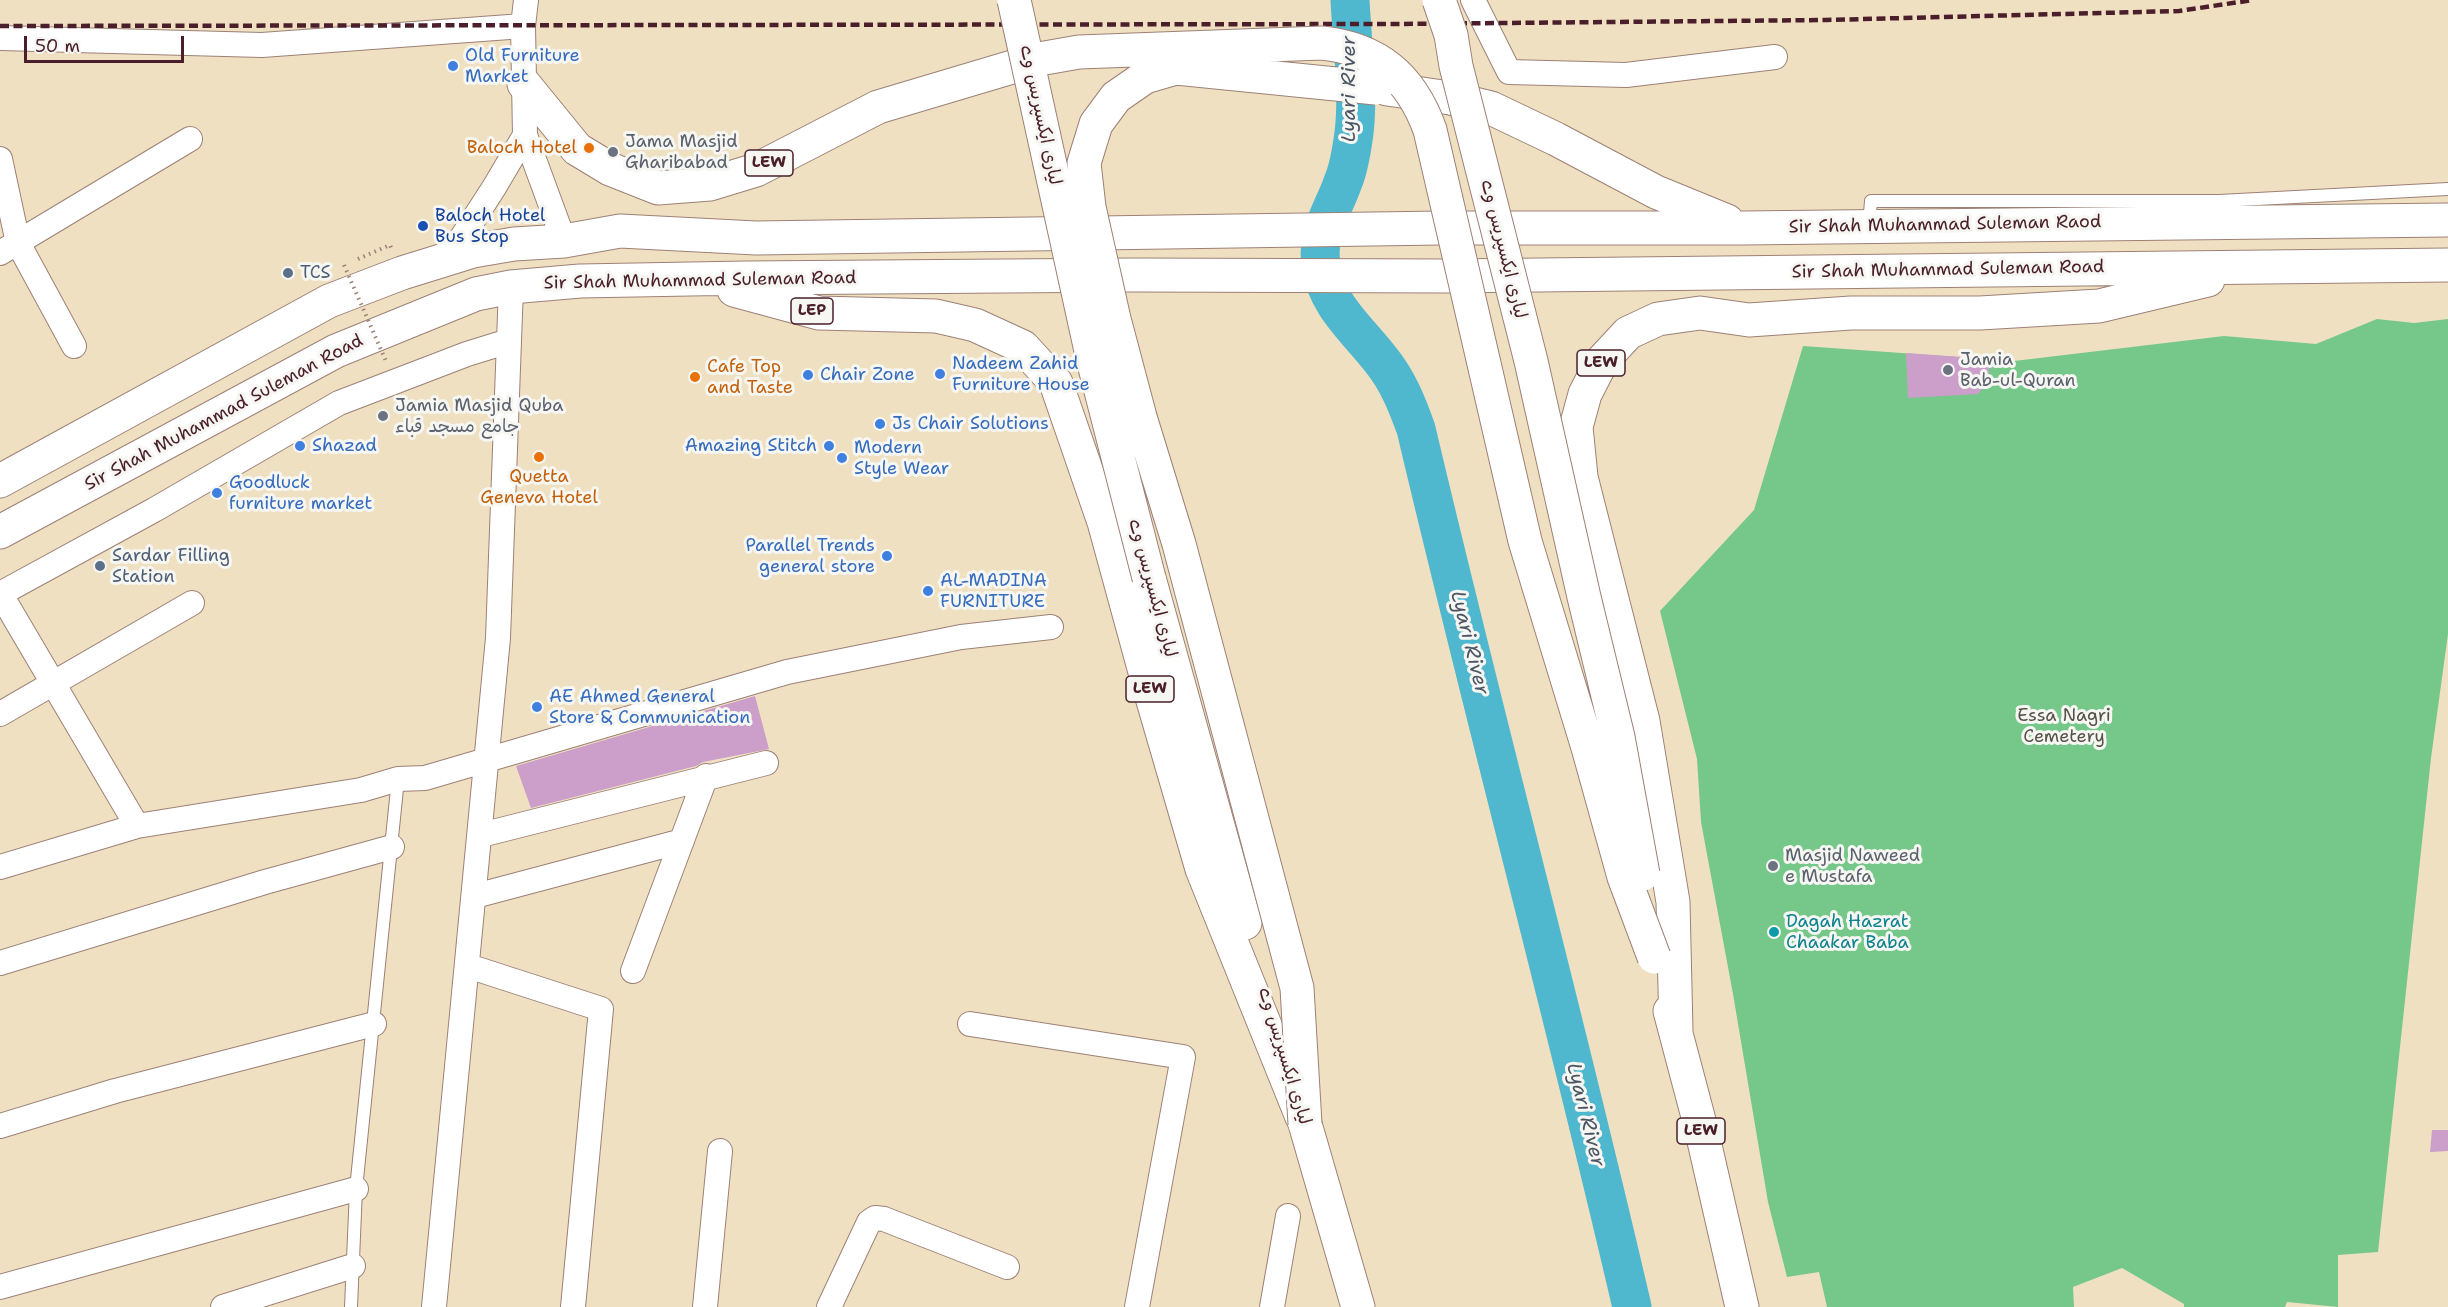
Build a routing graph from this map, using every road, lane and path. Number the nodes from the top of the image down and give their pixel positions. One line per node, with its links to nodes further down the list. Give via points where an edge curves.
1 (526, 0): 5 (street)
2 (1014, 0): 55 (highway, لیاری ایکسپریس وے / LEW, bridge, via 1094,360 1146,566 1223,850)
3 (1439, 0): 48 (highway, لیاری ایکسپریس وے / LEW, bridge, via 1531,361 1618,736)
4 (1473, 0): 7 (street, via 1509,72 1626,75)
5 (523, 26): 6 (street, via 262,45); 8 (street)
6 (0, 38)
7 (1775, 57)
8 (524, 84): 9 (street); 12 (highway, LEW, via 577,150 610,169 658,188)
9 (525, 135): 18 (street); 22 (street)
10 (190, 140): 21 (street)
11 (0, 159): 21 (street)
12 (710, 184): 17 (highway); 48 (highway, LEW, bridge, via 756,170 878,107 1039,59 1079,52 1322,43 1364,52 1401,76 1421,105 1430,130 1525,541 1624,877)
13 (2448, 189): 15 (lane, via 2219,201 1871,201)
14 (2448, 219): 15 (highway, Sir Shah Muhammad Suleman Raod)
15 (1869, 226): 16 (highway, Sir Shah Muhammad Suleman Raod)
16 (1743, 228): 17 (highway, Sir Shah Muhammad Suleman Raod, via 1441,228 756,238); 55 (highway, LEW, bridge, via 1656,192 1491,108 1450,98 1176,68 1145,77 1116,97 1096,124 1084,163 1089,207 1114,319 1192,590 1296,988)
17 (620, 231): 18 (highway)
18 (564, 241): 19 (highway)
19 (514, 244): 22 (highway); 26 (highway)
20 (390, 245): 30 (path, bridge, via 344,265)
21 (9, 248): 29 (street)
22 (448, 259): 31 (highway, via 329,301)
23 (2448, 265): 24 (highway, Sir Shah Muhammad Suleman Road)
24 (2262, 266): 25 (highway, Sir Shah Muhammad Suleman Road, via 1448,276); 54 (highway, LEW, via 2099,306 1980,313 1851,312 1749,320 1700,313 1658,319 1628,333 1602,361 1585,394 1576,427 1581,477 1643,720 1673,902)
25 (693, 279): 26 (highway, Sir Shah Muhammad Suleman Road); 27 (highway, LEP, via 819,313)
26 (511, 287): 28 (street); 32 (highway, Sir Shah Muhammad Suleman Road, via 476,294 336,351)
27 (936, 316): 55 (highway, LEW, via 975,325 1023,347 1056,383 1104,522 1202,869)
28 (509, 341): 33 (street, via 339,403); 38 (street, via 498,638)
29 (74, 346)
30 (386, 361)
31 (0, 481)
32 (0, 532)
33 (0, 593): 36 (street)
34 (192, 603): 36 (street)
35 (1051, 627): 38 (street, via 961,637 787,672)
36 (54, 683): 37 (street); 42 (street)
37 (0, 714)
38 (488, 759): 41 (street, via 425,777); 43 (street)
39 (766, 763): 40 (street)
40 (706, 776): 43 (street); 44 (street)
41 (398, 779): 42 (street, via 361,790); 45 (lane)
42 (137, 826): 46 (street)
43 (481, 835): 47 (street)
44 (682, 841): 47 (street); 51 (street)
45 (392, 847): 49 (street); 52 (lane)
46 (0, 867)
47 (475, 896): 50 (street)
48 (1654, 957): 54 (highway, لیاری ایکسپریس وے / LEW)
49 (0, 963)
50 (468, 966): 65 (street); 66 (street, via 601,1009)
51 (633, 971)
52 (374, 1024): 56 (street); 58 (lane)
53 (970, 1024): 69 (street, via 1183,1057)
54 (1677, 1031): 72 (highway, لیاری ایکسپریس وے / LEW)
55 (1305, 1124): 71 (highway, لیاری ایکسپریس وے / LEW)
56 (0, 1126)
57 (720, 1151): 67 (street)
58 (356, 1189): 60 (lane); 62 (street)
59 (1288, 1216): 70 (street)
60 (354, 1266): 63 (street); 64 (lane)
61 (1007, 1267): 68 (street, via 875,1218 869,1222)
62 (0, 1287)
63 (223, 1307)
64 (351, 1307)
65 (434, 1307)
66 (573, 1307)
67 (705, 1307)
68 (829, 1307)
69 (1137, 1307)
70 (1272, 1307)
71 (1358, 1307)
72 (1742, 1307)

